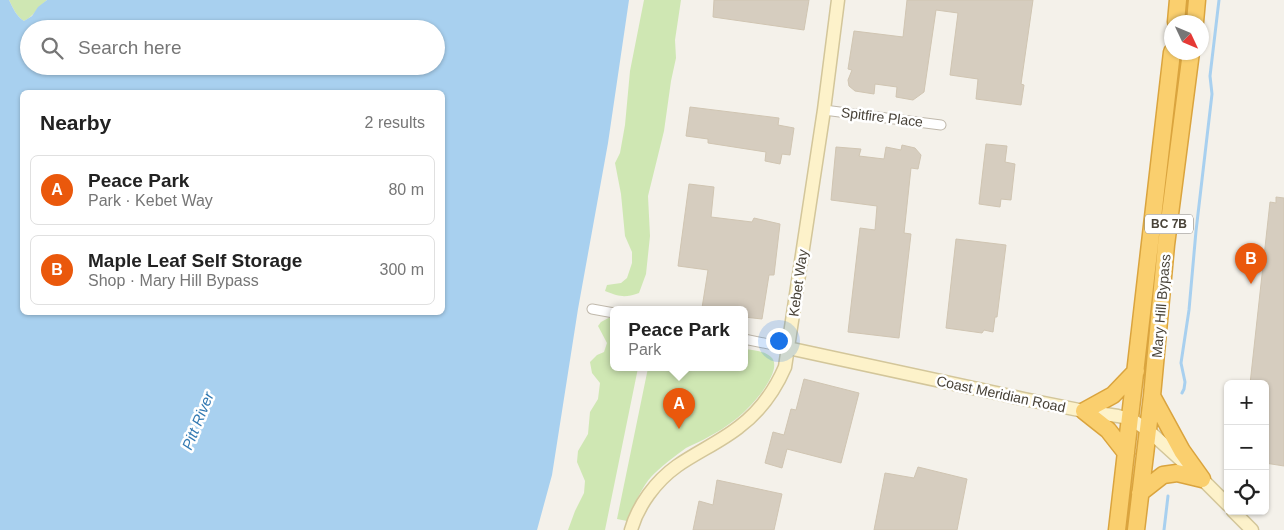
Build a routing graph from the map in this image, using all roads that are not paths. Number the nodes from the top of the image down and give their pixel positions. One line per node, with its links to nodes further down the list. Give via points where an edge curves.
1 (838, 0): 8 (street, Kebet Way)
2 (1178, 0): 4 (highway)
3 (1197, 0): 5 (highway)
4 (1177, 15)
5 (1196, 15)
6 (1171, 60): 14 (highway, Mary Hill Bypass / BC 7B)
7 (1190, 60): 15 (highway, Mary Hill Bypass / BC 7B, via 1166,245)
8 (824, 110): 9 (street, Spitfire Place); 13 (street, Kebet Way)
9 (941, 124)
10 (592, 308): 11 (street)
11 (610, 312)
12 (748, 340): 13 (street, Coast Meridian Road)
13 (788, 348): 16 (street, Coast Meridian Road); 24 (street, Kebet Way, via 785,367 766,400 739,427 663,478 643,503)
14 (1136, 371): 16 (highway, via 1113,395); 17 (highway, Mary Hill Bypass / BC 7B)
15 (1152, 396): 18 (highway, Mary Hill Bypass / BC 7B); 20 (highway, via 1182,451)
16 (1084, 411): 17 (street, Coast Meridian Road); 19 (highway, via 1108,430)
17 (1131, 418): 18 (street, Coast Meridian Road); 19 (highway, Mary Hill Bypass / BC 7B)
18 (1149, 431): 20 (street, Coast Meridian Road); 21 (highway, Mary Hill Bypass / BC 7B)
19 (1126, 453): 25 (highway, Mary Hill Bypass / BC 7B)
20 (1202, 478): 21 (highway, via 1177,473 1163,475); 22 (street, Coast Meridian Road)
21 (1140, 494): 26 (highway, Mary Hill Bypass / BC 7B)
22 (1224, 502)
23 (1237, 515): 27 (street)
24 (631, 530)
25 (1117, 530)
26 (1136, 530)
27 (1252, 530)

